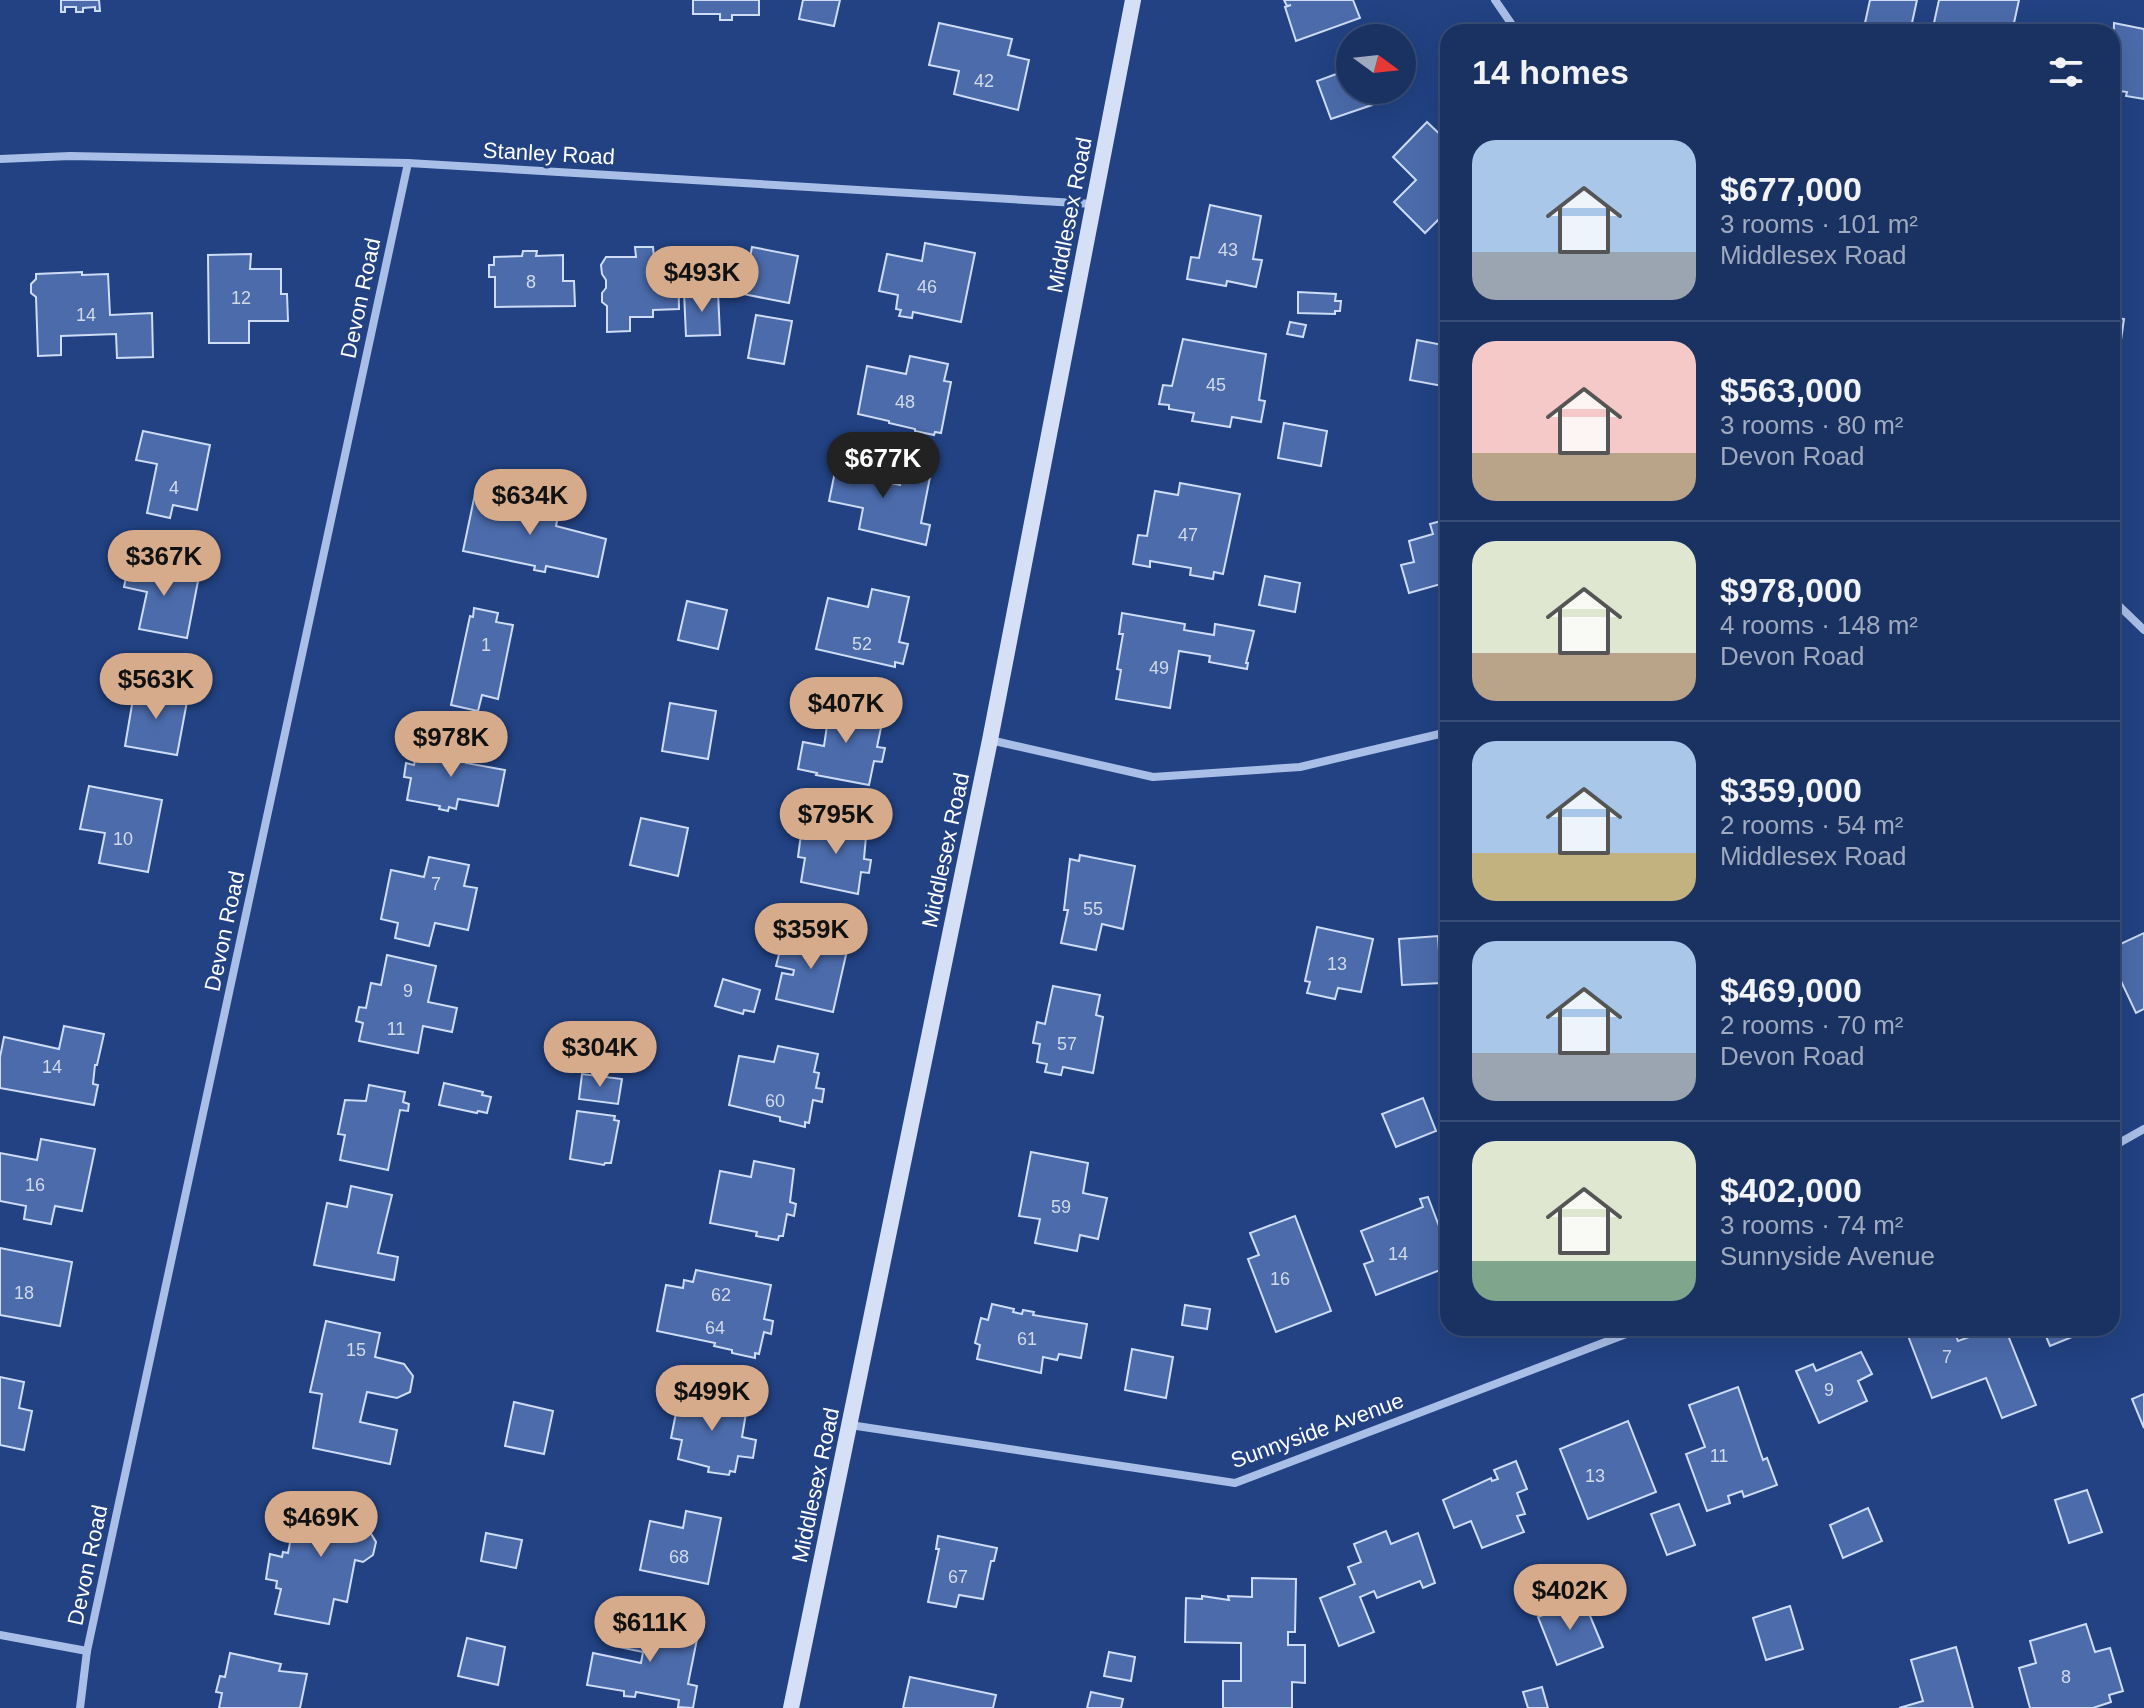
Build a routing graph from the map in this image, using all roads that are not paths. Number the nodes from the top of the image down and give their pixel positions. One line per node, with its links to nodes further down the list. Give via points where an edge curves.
1 (1133, 0): 6 (street, Middlesex Road)
2 (1495, 0): 3 (street)
3 (1512, 24)
4 (0, 159): 5 (street, Stanley Road)
5 (408, 163): 6 (street, Stanley Road); 16 (street, Devon Road)
6 (1094, 204): 10 (street, Middlesex Road)
7 (2120, 604): 8 (street)
8 (2144, 630)
9 (1440, 734): 10 (street, via 1300,767 1153,777)
10 (990, 740): 14 (street, Middlesex Road)
11 (2144, 1129): 12 (street)
12 (2120, 1142)
13 (1621, 1336): 14 (street, Sunnyside Avenue, via 1235,1483)
14 (850, 1425): 18 (street, Middlesex Road)
15 (0, 1635): 16 (street)
16 (87, 1651): 17 (street, Devon Road)
17 (80, 1708)
18 (791, 1708)

